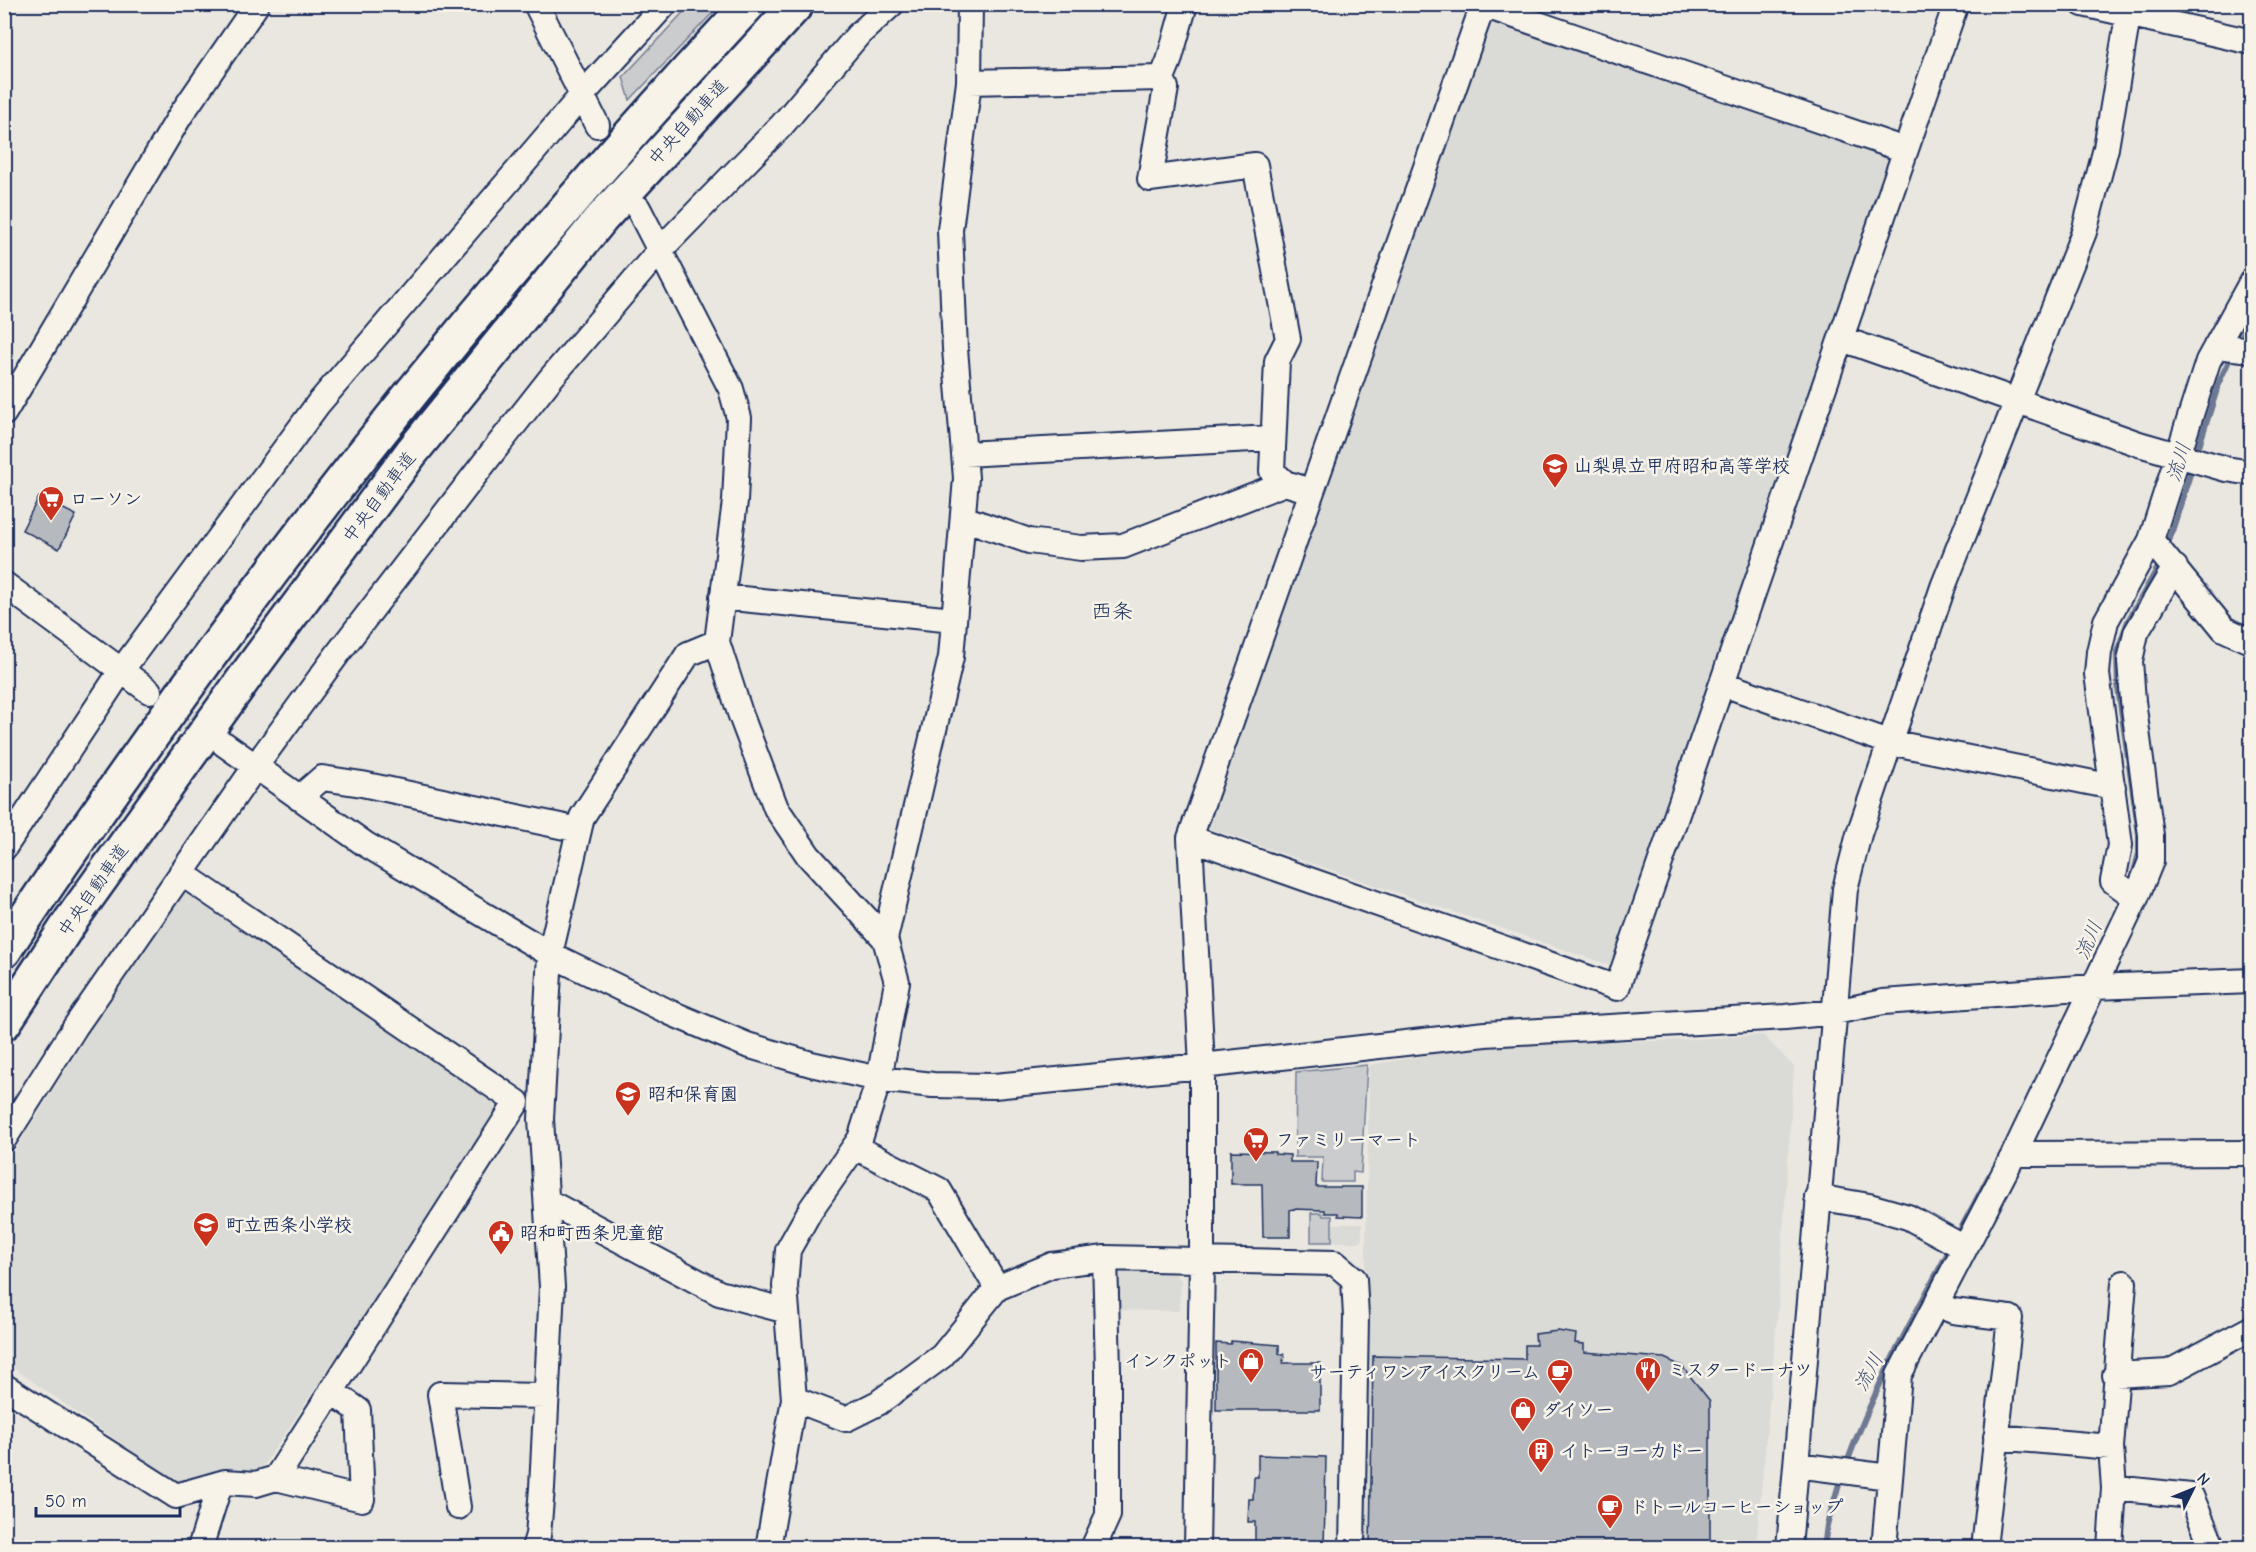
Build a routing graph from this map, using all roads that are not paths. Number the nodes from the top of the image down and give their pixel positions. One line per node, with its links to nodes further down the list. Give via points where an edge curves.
1 (257, 4): 28 (street, via 180,116)
2 (536, 4): 17 (street)
3 (665, 4): 17 (street)
4 (749, 4): 57 (highway, 中央自動車道, via 578,194 381,429 213,649)
5 (797, 4): 19 (highway, 中央自動車道)
6 (815, 4): 19 (highway, via 710,116)
7 (892, 4): 22 (street, via 858,35 782,125)
8 (970, 4): 16 (street)
9 (1185, 4): 15 (street)
10 (1956, 4): 20 (street)
11 (2083, 4): 13 (street)
12 (1513, 9): 20 (street); 34 (street, via 1483,4)
13 (2129, 10): 14 (street); 27 (street, via 2106,148 2084,232)
14 (2252, 42)
15 (1162, 78): 16 (street); 29 (street, via 1166,88 1150,179 1255,165 1288,339 1277,361)
16 (969, 82): 30 (street, via 950,230)
17 (583, 94): 18 (street); 43 (street, via 318,404)
18 (597, 125)
19 (671, 140): 62 (highway, 中央自動車道, via 601,219 411,453 72,919)
20 (1905, 150): 24 (street)
21 (638, 208): 22 (street)
22 (660, 250): 39 (street, via 730,389 739,418 735,501); 48 (street, via 523,414)
23 (2252, 281): 25 (street)
24 (1842, 339): 27 (street); 44 (street)
25 (2216, 345): 26 (street); 31 (street)
26 (2252, 350)
27 (2019, 400): 31 (street); 46 (street, via 1943,587)
28 (4, 413)
29 (1272, 438): 30 (street); 33 (street, via 1272,471)
30 (964, 454): 35 (street)
31 (2178, 456): 32 (street); 36 (street)
32 (2252, 473)
33 (1285, 483): 34 (street); 35 (street, via 1123,546 1081,548 1029,541)
34 (1311, 490): 52 (street)
35 (963, 518): 40 (street)
36 (2151, 540): 37 (street); 49 (street, via 2106,621 2099,652 2097,674)
37 (2175, 567): 42 (street, via 2224,629); 55 (street, via 2136,633 2130,661 2151,835 2151,861)
38 (4, 584): 43 (street)
39 (722, 597): 40 (street); 41 (street)
40 (954, 620): 56 (street, via 951,657)
41 (717, 642): 51 (street, via 688,654 582,818); 56 (street, via 776,808 808,855)
42 (2252, 642)
43 (121, 671): 45 (street); 53 (street)
44 (1723, 684): 46 (street); 52 (street, via 1617,988)
45 (149, 691)
46 (1889, 742): 49 (street); 61 (street, via 1845,889)
47 (224, 744): 48 (street)
48 (255, 767): 50 (street); 54 (street)
49 (2113, 787): 55 (street, via 2120,845 2113,880)
50 (299, 798): 51 (street, via 322,778); 58 (street, via 406,869)
51 (579, 830): 58 (street)
52 (1190, 838): 63 (street)
53 (4, 848)
54 (181, 873): 65 (street); 81 (street, via 516,1102)
55 (2136, 898): 60 (street)
56 (885, 939): 64 (street, via 897,982)
57 (4, 951)
58 (550, 954): 64 (street, via 747,1045); 70 (street, via 542,1119)
59 (2252, 981): 60 (street)
60 (2094, 987): 61 (street, via 1883,1002); 68 (street)
61 (1835, 1012): 63 (street, via 1485,1034); 69 (street)
62 (4, 1023)
63 (1202, 1066): 64 (street, via 994,1086); 73 (street)
64 (879, 1079): 66 (street)
65 (4, 1139)
66 (855, 1147): 75 (street, via 939,1190); 77 (street, via 811,1209 788,1250)
67 (2252, 1153): 68 (street)
68 (2014, 1154): 71 (street)
69 (1817, 1197): 71 (street, via 1908,1217); 86 (street)
70 (547, 1201): 77 (street, via 719,1293); 82 (street, via 552,1287)
71 (1965, 1248): 76 (street)
72 (1105, 1258): 73 (street); 75 (street, via 1052,1265); 95 (street, via 1108,1515)
73 (1202, 1261): 96 (street); 97 (street, via 1335,1263 1354,1279)
74 (2124, 1283): 79 (street)
75 (997, 1288): 83 (street, via 942,1356 879,1403 846,1419)
76 (1936, 1304): 84 (street, via 1953,1311 2010,1318); 87 (street, via 1899,1375)
77 (787, 1311): 83 (street)
78 (2252, 1328): 79 (street, via 2169,1372)
79 (2115, 1375): 85 (street)
80 (4, 1386): 89 (street, via 176,1496)
81 (331, 1391): 88 (street); 88 (street, via 358,1410 362,1499)
82 (547, 1396): 91 (street, via 440,1394); 93 (street)
83 (795, 1399): 94 (street)
84 (1996, 1437): 85 (street); 100 (street)
85 (2111, 1447): 90 (street)
86 (1797, 1465): 87 (street); 98 (street)
87 (1889, 1477): 99 (street)
88 (276, 1478): 89 (street, via 256,1484)
89 (220, 1484): 92 (street)
90 (2114, 1488): 101 (street); 102 (street, via 2191,1496)
91 (458, 1506)
92 (200, 1548)
93 (534, 1548)
94 (768, 1548)
95 (1093, 1548)
96 (1197, 1548)
97 (1352, 1548)
98 (1789, 1548)
99 (1884, 1548)
100 (1984, 1548)
101 (2110, 1548)
102 (2213, 1548)

